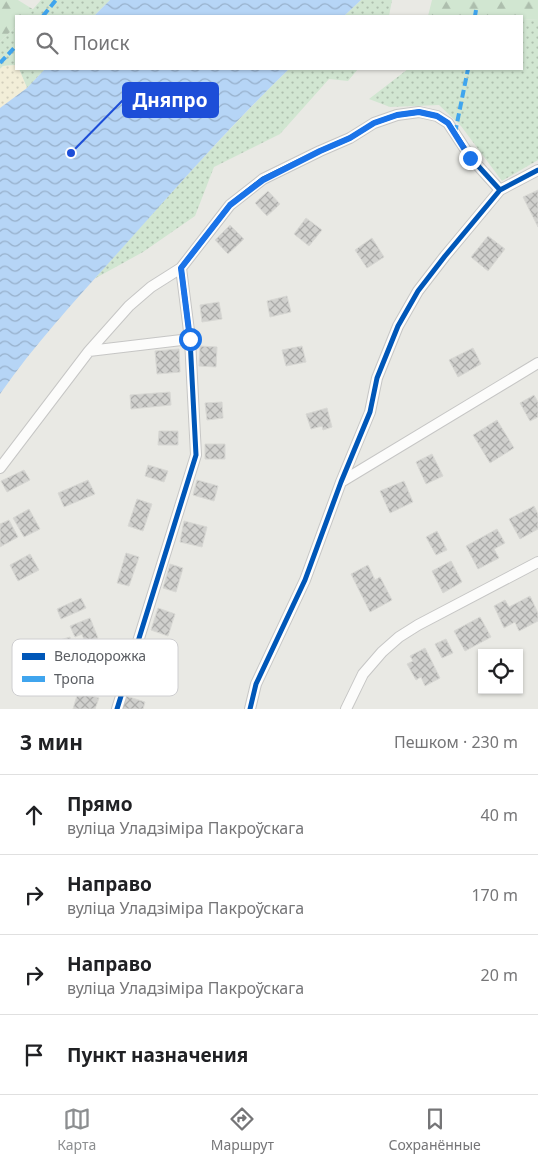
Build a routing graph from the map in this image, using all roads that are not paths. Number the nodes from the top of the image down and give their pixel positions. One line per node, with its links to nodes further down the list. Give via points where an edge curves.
1 (538, 170): 2 (street)
2 (500, 190): 3 (street, via 470,158 448,123 437,116 419,112 397,115 374,123 263,180 230,205); 8 (street, via 418,291 398,326 377,378 370,412)
3 (181, 268): 4 (street); 5 (street, via 129,306)
4 (190, 339): 5 (street); 10 (street, via 196,454)
5 (89, 351): 7 (street)
6 (538, 362): 8 (street)
7 (0, 468)
8 (341, 482): 13 (street, via 305,580 256,684)
9 (538, 562): 14 (street, via 399,637 363,674)
10 (139, 639)
11 (121, 696): 12 (street)
12 (117, 709)
13 (250, 709)
14 (346, 709)

